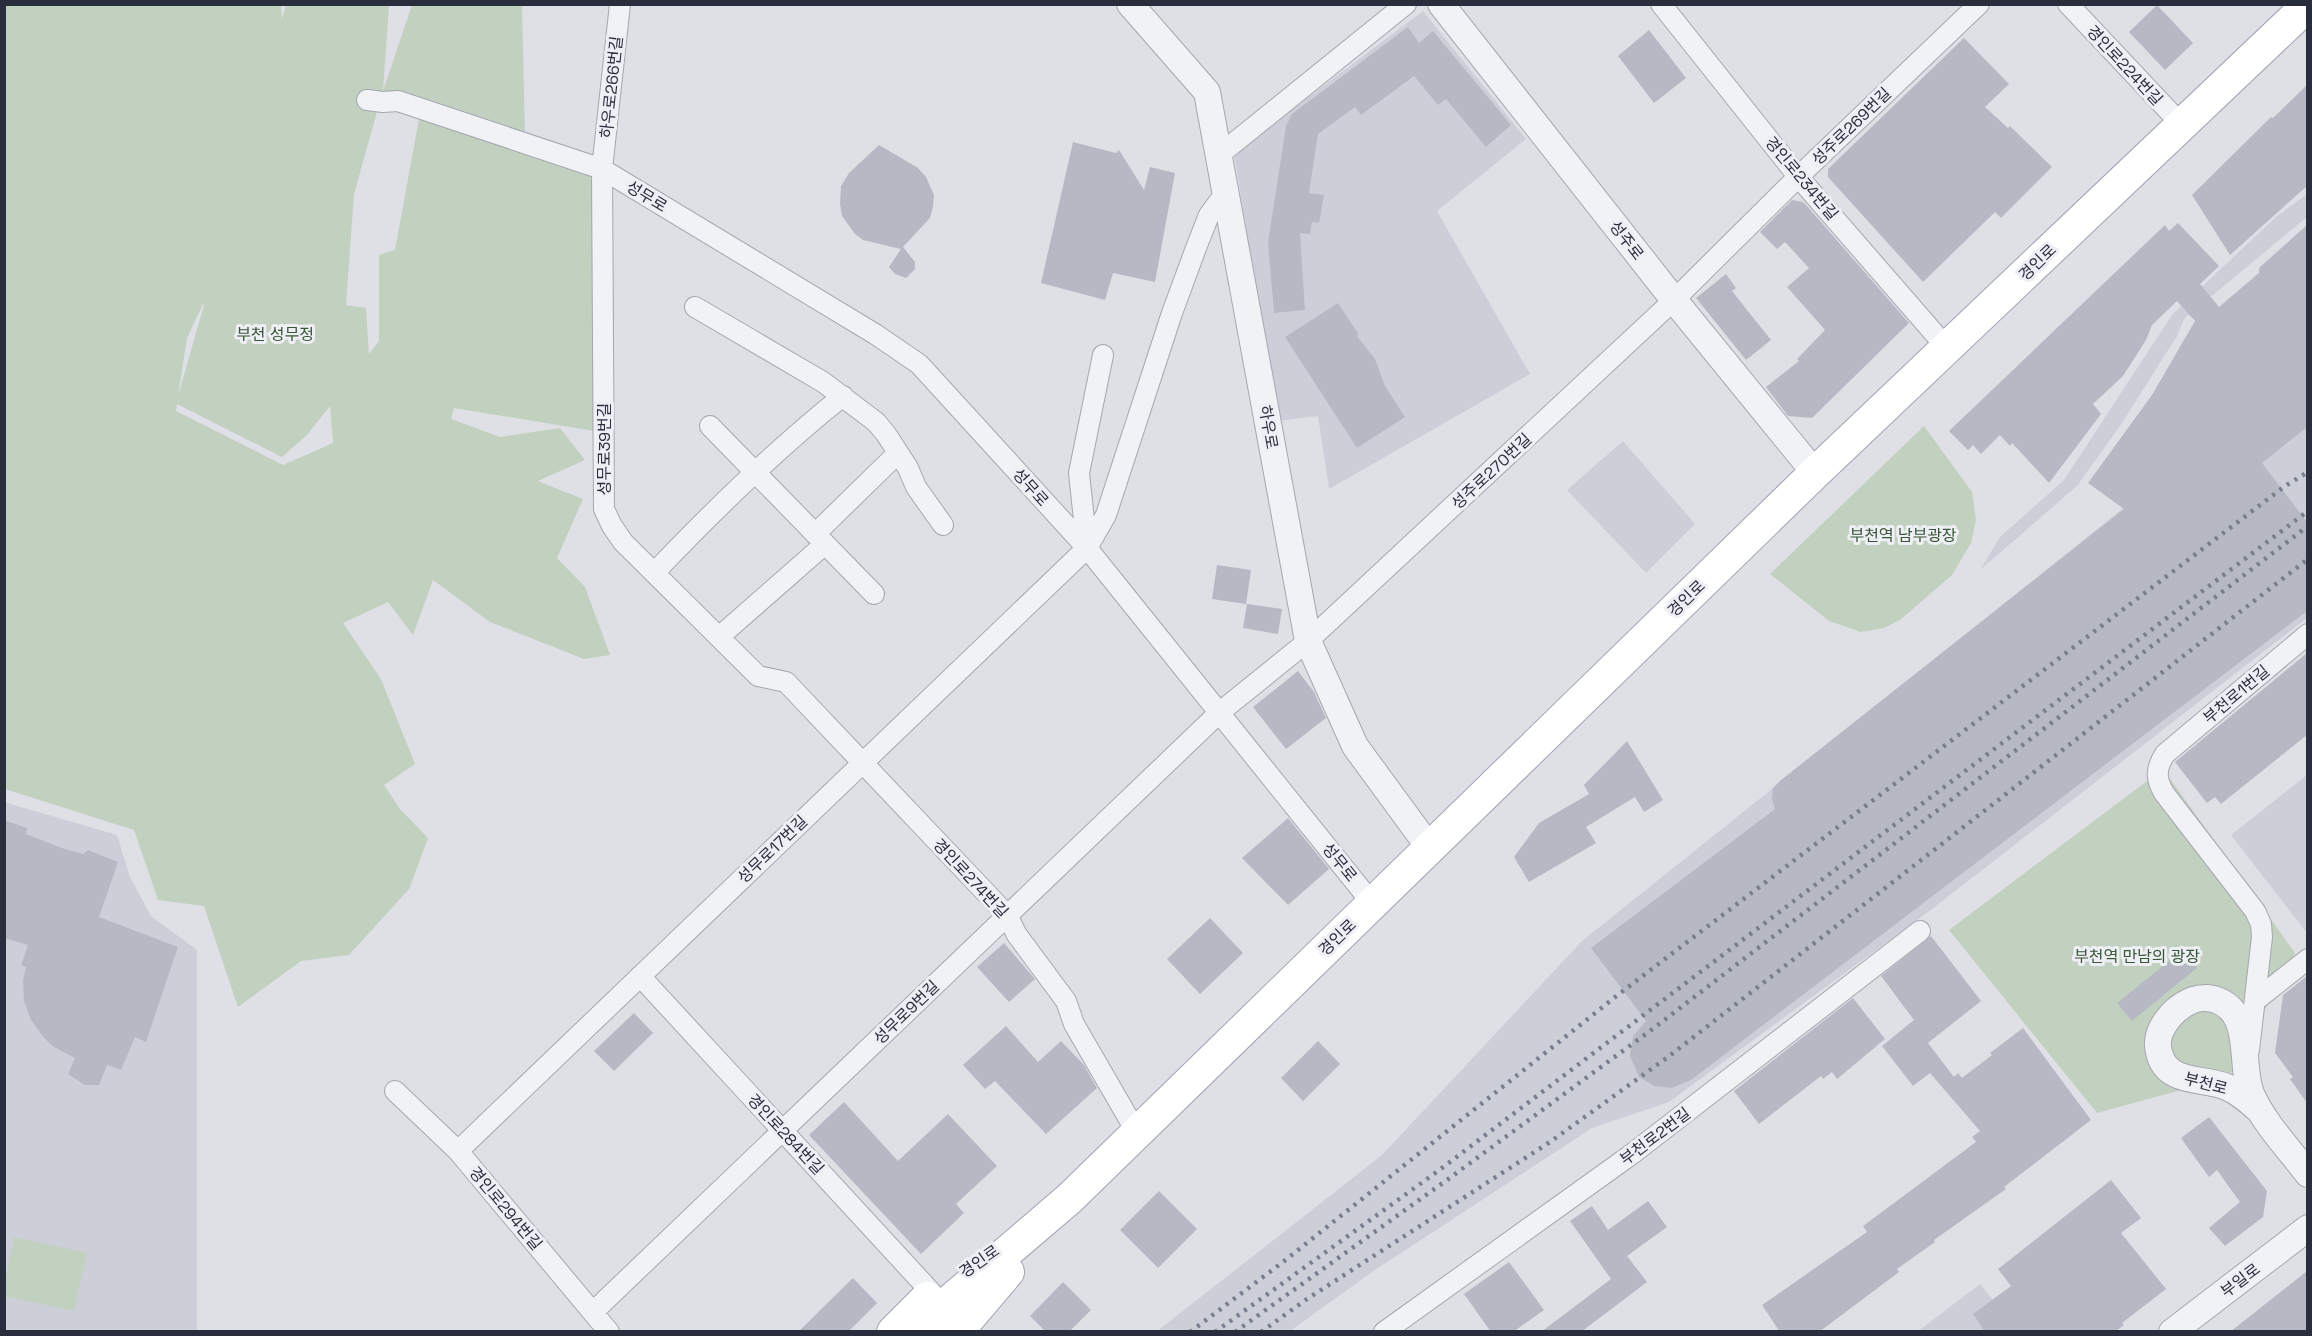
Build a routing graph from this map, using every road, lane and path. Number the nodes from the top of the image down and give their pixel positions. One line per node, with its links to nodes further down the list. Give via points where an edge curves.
1 (620, 4): 12 (street, 하우로266번길)
2 (1130, 4): 11 (street, 하우로, via 1208,92)
3 (1406, 4): 11 (street)
4 (1441, 4): 15 (street, 성주로)
5 (1661, 4): 13 (street, 경인로234번길)
6 (1979, 4): 13 (street, 성주로269번길)
7 (2068, 4): 10 (street, 경인로224번길)
8 (2307, 5): 10 (main road, 경인로)
9 (367, 100): 12 (street, 성무로, via 398,101)
10 (2182, 125): 17 (main road, 경인로)
11 (1219, 155): 14 (street, 하우로)
12 (602, 169): 26 (street, 성무로, via 919,364); 27 (street, 성무로39번길, via 604,509 623,542)
13 (1799, 176): 15 (street, 성주로269번길); 17 (street, 경인로234번길)
14 (1226, 192): 26 (street, 성무로17번길, via 1209,215 1196,248 1110,504); 31 (street, 하우로)
15 (1674, 300): 23 (street, 성주로); 31 (street, 성주로270번길)
16 (695, 307): 19 (street)
17 (1947, 348): 23 (main road, 경인로)
18 (1103, 355): 26 (street, via 1079,473)
19 (843, 396): 21 (street, via 876,422); 22 (street)
20 (710, 426): 22 (street)
21 (898, 453): 24 (street, via 916,487); 25 (street)
22 (755, 472): 25 (street); 27 (street)
23 (1815, 473): 35 (main road, 경인로)
24 (944, 525)
25 (820, 539): 28 (street); 30 (street)
26 (1087, 548): 33 (street, 성무로); 34 (street, 성무로17번길)
27 (654, 573): 30 (street, 성무로39번길)
28 (874, 594)
29 (2307, 634): 41 (street, 부천로1번길, via 2165,754 2156,769 2158,784 2261,924)
30 (719, 637): 32 (street, 성무로39번길, via 758,676)
31 (1308, 641): 33 (street, 성주로270번길); 35 (street, 하우로, via 1355,746)
32 (786, 682): 34 (street, 경인로274번길)
33 (1220, 712): 36 (street, 성무로); 37 (street, 성무로9번길)
34 (862, 764): 37 (street, 경인로274번길); 40 (street, 성무로17번길)
35 (1429, 847): 36 (main road, 경인로)
36 (1372, 903): 46 (main road, 경인로)
37 (1007, 915): 45 (street, 성무로9번길); 46 (street, 경인로274번길, via 1017,935 1066,1001 1074,1024)
38 (1920, 931): 59 (street, 부천로2번길, via 1632,1154)
39 (2307, 959): 41 (street)
40 (640, 976): 45 (street, 경인로284번길); 47 (street, 성무로17번길)
41 (2256, 1000): 42 (street)
42 (2246, 1074): 44 (street, 부천로); 44 (street, 부천로, via 2240,1026 2224,1003 2211,998 2196,999 2169,1016 2159,1033 2161,1061 2174,1074 2225,1086)
43 (395, 1091): 47 (street, 경인로294번길)
44 (2260, 1111): 48 (street, 부천로)
45 (782, 1130): 51 (street, 경인로284번길); 52 (street, 성무로9번길)
46 (1137, 1133): 49 (main road, 경인로)
47 (458, 1151): 52 (street, 경인로294번길)
48 (2307, 1174)
49 (1070, 1198): 51 (main road, 경인로); 56 (main road, 경인로); 57 (street); 58 (main road, 경인로)
50 (2307, 1228): 53 (street, 부일로)
51 (932, 1293): 55 (main road, 경인로)
52 (593, 1312): 54 (street, 경인로294번길)
53 (2178, 1330)
54 (609, 1332)
55 (893, 1332)
56 (918, 1332)
57 (939, 1332)
58 (957, 1332)
59 (1384, 1332)

